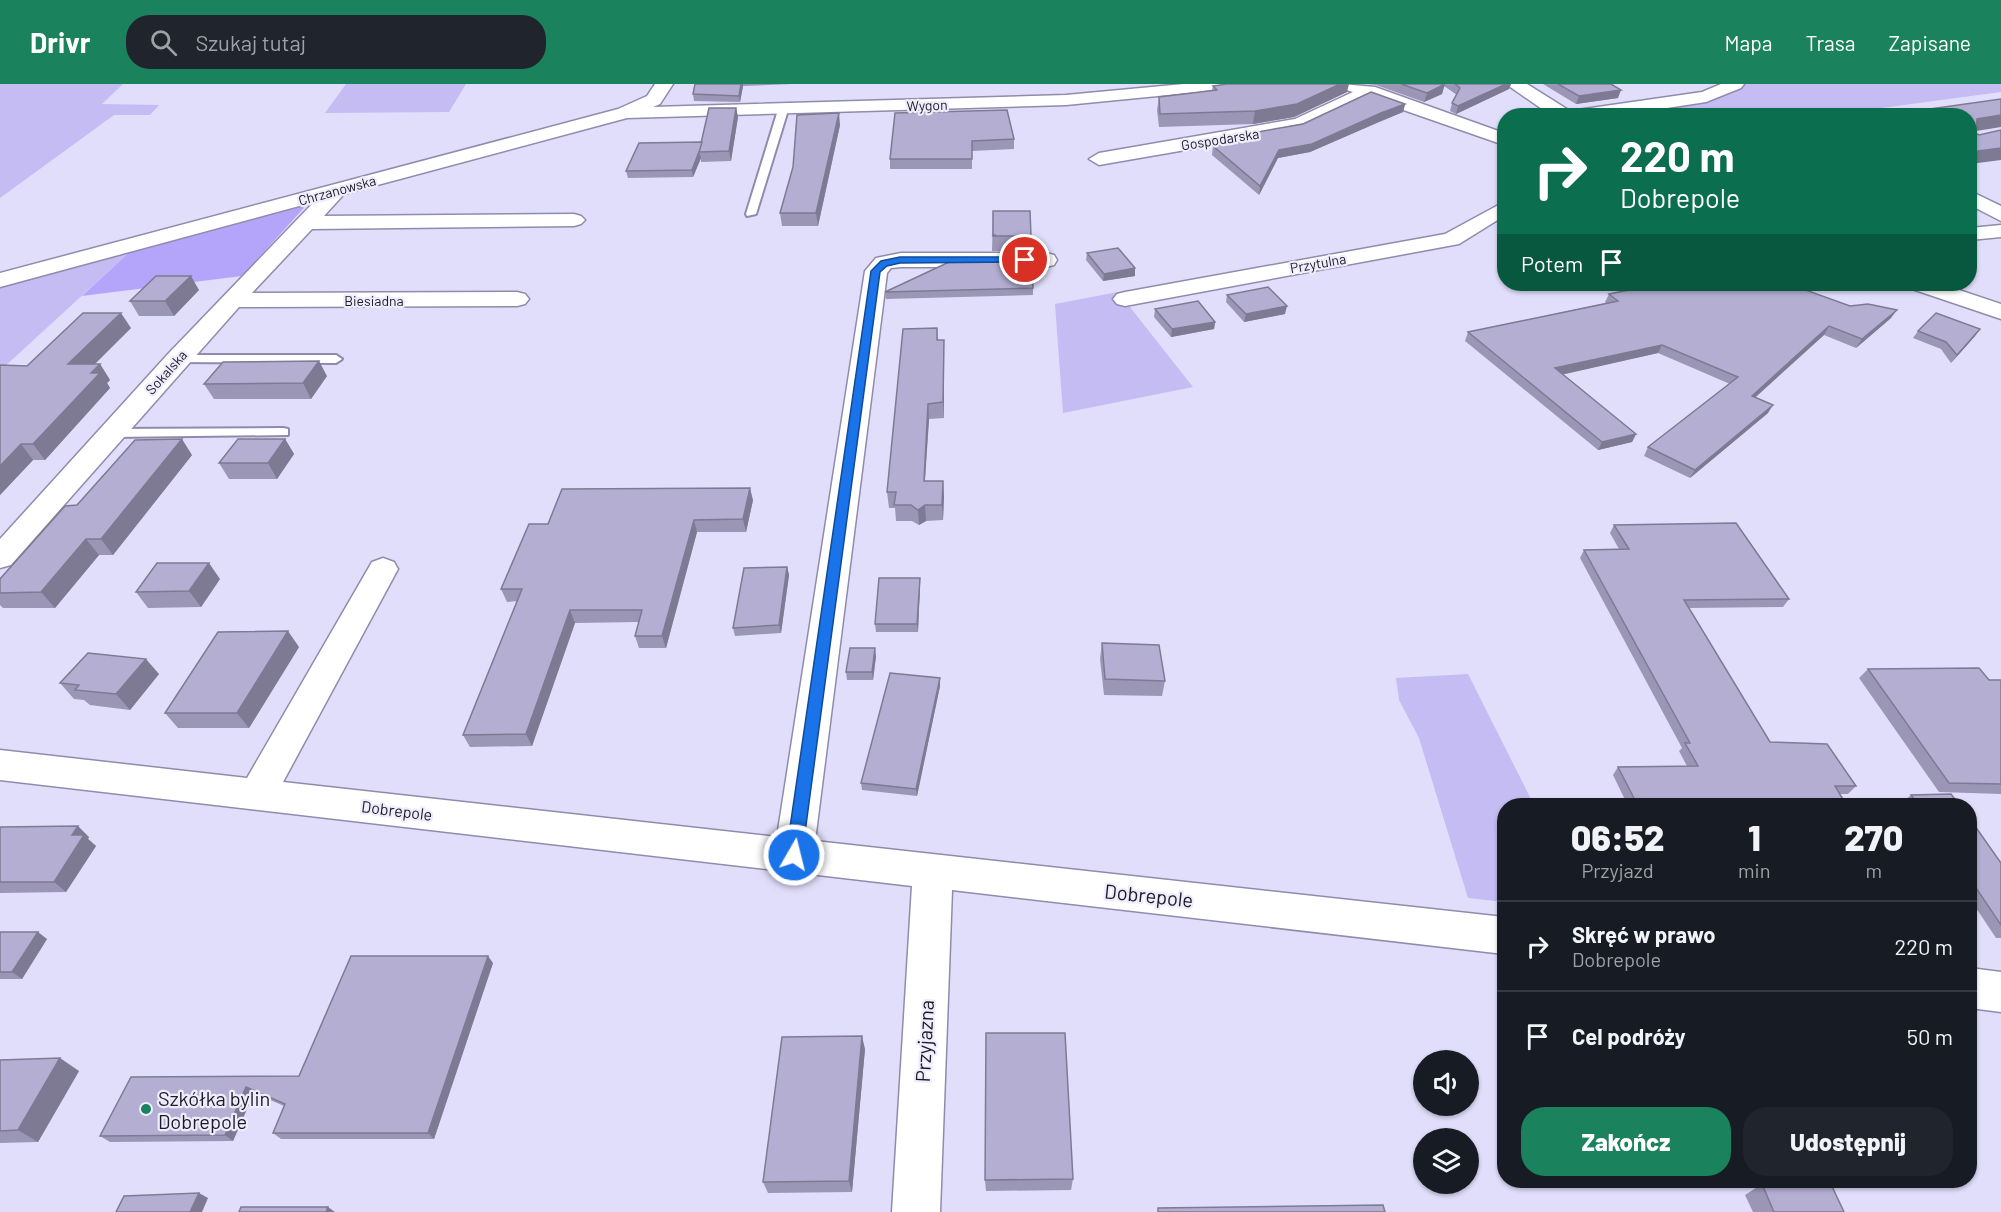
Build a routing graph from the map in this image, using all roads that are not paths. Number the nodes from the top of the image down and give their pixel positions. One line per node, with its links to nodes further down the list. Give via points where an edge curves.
1 (664, 84): 10 (street, Chrzanowska, via 654,100)
2 (1229, 84): 9 (street, Wygon, via 1105,98)
3 (1348, 84): 6 (street)
4 (1515, 84): 7 (street)
5 (1735, 84): 8 (street, via 1706,97)
6 (1369, 91): 12 (street); 14 (street, Gospodarska, via 1300,124)
7 (1552, 108)
8 (1630, 108)
9 (783, 110): 10 (street, Wygon); 18 (lane)
10 (624, 113): 15 (street, Chrzanowska)
11 (1497, 126): 12 (street)
12 (1475, 129): 13 (street)
13 (1497, 137)
14 (1099, 159)
15 (337, 190): 21 (street, Sokalska); 25 (street, Chrzanowska)
16 (1977, 201): 19 (street)
17 (1497, 212): 28 (street, Przytulna, via 1451,239)
18 (752, 214)
19 (2001, 215)
20 (574, 220): 21 (street)
21 (305, 223): 29 (street, Sokalska)
22 (2001, 231): 23 (street)
23 (1977, 233)
24 (1046, 260): 39 (street, via 900,260 884,263 876,271)
25 (0, 280)
26 (1940, 291): 30 (street)
27 (517, 299): 29 (street, Biesiadna)
28 (1125, 299)
29 (232, 300): 31 (street, Sokalska)
30 (2001, 312)
31 (177, 359): 32 (lane); 34 (street, Sokalska)
32 (336, 359)
33 (283, 432): 34 (lane)
34 (111, 433): 35 (street, Sokalska)
35 (0, 558)
36 (383, 569): 38 (street)
37 (0, 765): 38 (street, Dobrepole)
38 (257, 794): 39 (street, Dobrepole)
39 (794, 855): 40 (street, Dobrepole)
40 (933, 871): 41 (street, Dobrepole); 44 (street, Przyjazna)
41 (1497, 935)
42 (1977, 989): 43 (street)
43 (2001, 992)
44 (916, 1212)

